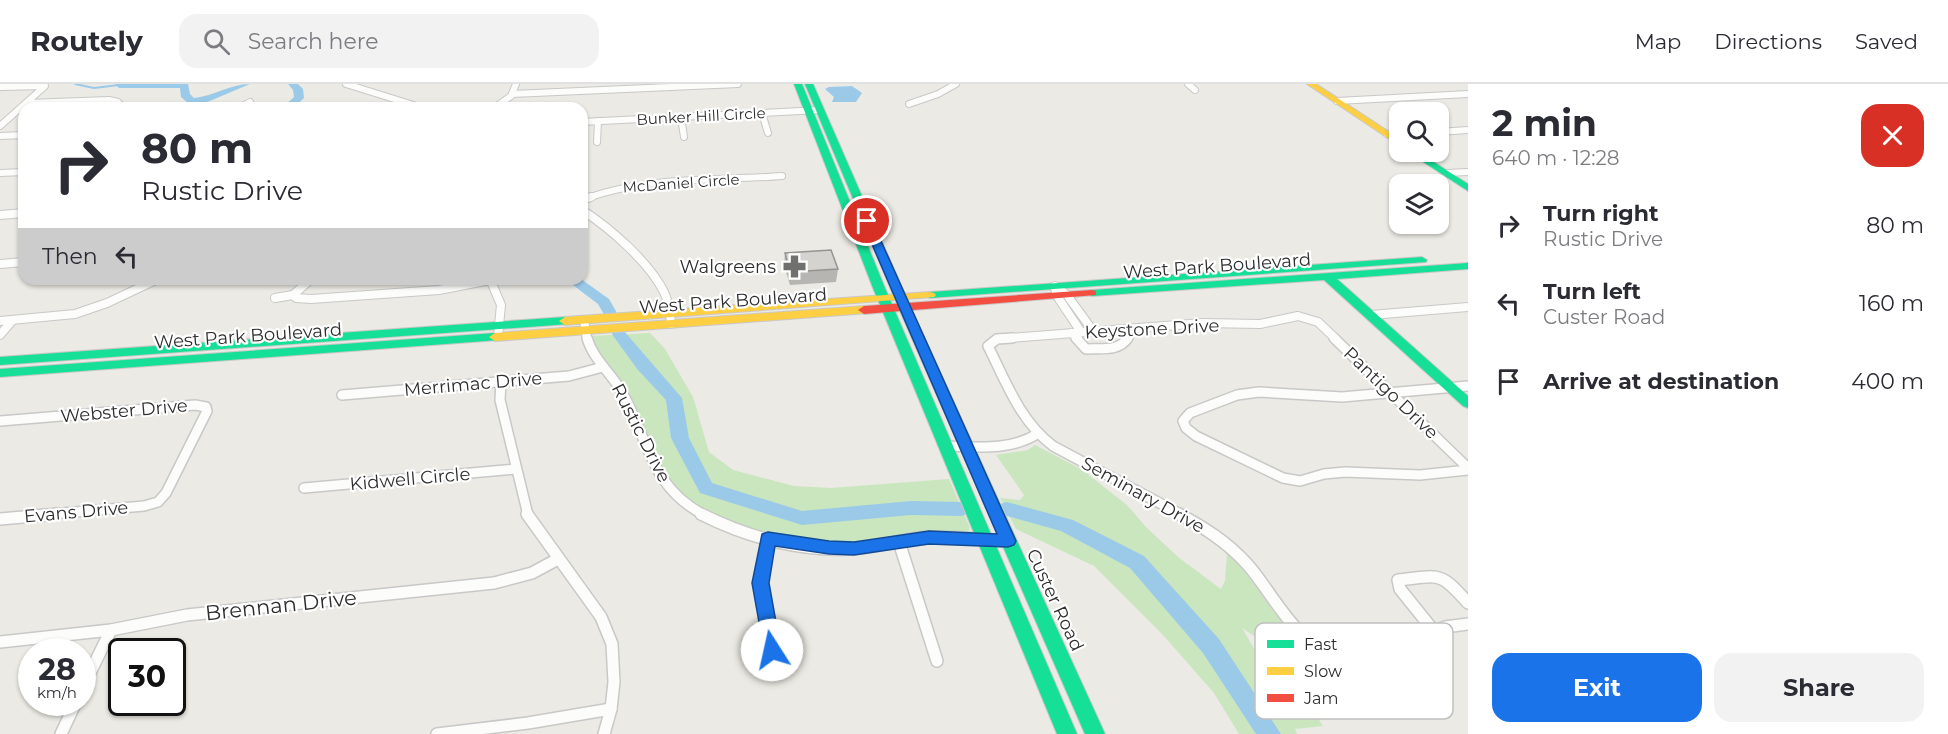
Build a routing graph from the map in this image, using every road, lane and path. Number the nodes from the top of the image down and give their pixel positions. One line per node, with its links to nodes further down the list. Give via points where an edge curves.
1 (346, 84): 17 (street)
2 (516, 84): 11 (street)
3 (738, 84): 11 (street)
4 (798, 84): 20 (main road, Custer Road)
5 (809, 84): 20 (main road, Custer Road)
6 (956, 84): 19 (street)
7 (1188, 84): 10 (street)
8 (1311, 84): 13 (main road)
9 (0, 87): 14 (street, via 45,86)
10 (1196, 90)
11 (512, 94): 18 (street)
12 (1468, 94): 13 (street)
13 (1337, 101): 29 (main road)
14 (28, 102)
15 (54, 102): 16 (street)
16 (118, 102)
17 (404, 102)
18 (502, 102)
19 (909, 104)
20 (814, 110): 22 (street, Bunker Hill Circle); 58 (main road, Custer Road); 59 (main road, Custer Road)
21 (18, 111): 26 (street)
22 (762, 113): 23 (street, Bunker Hill Circle); 30 (street)
23 (681, 117): 25 (street, Bunker Hill Circle); 33 (street)
24 (588, 122): 25 (street, Bunker Hill Circle)
25 (598, 122): 34 (street)
26 (0, 126)
27 (1468, 130): 28 (street)
28 (1449, 131)
29 (1389, 132)
30 (768, 133)
31 (18, 135): 32 (street)
32 (0, 136)
33 (684, 137)
34 (597, 142)
35 (1429, 162): 39 (main road)
36 (18, 172): 38 (street)
37 (1468, 172): 39 (street)
38 (0, 173)
39 (1446, 173): 41 (main road)
40 (782, 176): 42 (street, McDaniel Circle, via 634,185)
41 (1468, 188)
42 (588, 197)
43 (18, 214): 45 (street)
44 (588, 214): 62 (street, via 656,279 664,291)
45 (0, 215)
46 (1468, 256): 50 (main road, West Park Boulevard)
47 (18, 262): 48 (street)
48 (0, 264)
49 (1468, 266): 50 (main road, West Park Boulevard)
50 (1322, 272): 55 (main road, West Park Boulevard); 61 (main road)
51 (146, 285): 65 (street, via 76,313)
52 (302, 285): 56 (street)
53 (462, 285): 56 (street, via 311,299)
54 (493, 285): 68 (street, via 501,305)
55 (1059, 292): 58 (main road, West Park Boulevard); 69 (street); 70 (street)
56 (294, 295): 57 (street)
57 (275, 298)
58 (902, 301): 59 (main road, West Park Boulevard); 85 (main road, Custer Road)
59 (886, 302): 62 (main road, West Park Boulevard); 84 (main road, Custer Road)
60 (1468, 307): 61 (street)
61 (1371, 315): 78 (main road)
62 (670, 319): 66 (main road, West Park Boulevard)
63 (1313, 319): 67 (street, Keystone Drive, via 1298,316 1242,325 1203,323); 79 (street, Pantigo Drive)
64 (0, 321): 65 (street)
65 (12, 321): 71 (street)
66 (584, 325): 68 (main road, West Park Boulevard); 74 (street, Rustic Drive, via 588,346)
67 (1127, 329): 69 (street, Keystone Drive); 70 (street, via 1130,335 1123,345 1092,350 1081,346)
68 (499, 331): 73 (main road, West Park Boulevard); 75 (main road, West Park Boulevard)
69 (1093, 332): 70 (street, Keystone Drive)
70 (1077, 333): 72 (street, Keystone Drive)
71 (0, 335)
72 (991, 342): 83 (street, Seminary Drive, via 988,349)
73 (0, 361)
74 (603, 367): 76 (street, Merrimac Drive, via 578,375); 91 (street, Rustic Drive, via 622,392 652,462 670,490 705,518)
75 (0, 373)
76 (501, 382): 80 (street, Merrimac Drive); 86 (street, via 500,400)
77 (1468, 386): 78 (street)
78 (1451, 388): 79 (street); 81 (main road)
79 (1390, 393): 87 (street, Pantigo Drive); 87 (street, via 1342,397 1259,392 1227,399 1190,414 1184,421 1196,436 1289,480 1345,472 1420,475)
80 (342, 395)
81 (1468, 403)
82 (0, 421): 89 (street, Webster Drive, via 206,407 166,493)
83 (1037, 434): 85 (street, via 1012,444); 97 (street, Seminary Drive, via 1227,543 1255,572)
84 (946, 446): 85 (street); 92 (main road, Custer Road)
85 (965, 446): 93 (main road, Custer Road)
86 (516, 469): 88 (street, Kidwell Circle); 95 (street, via 528,518)
87 (1468, 469)
88 (304, 488)
89 (151, 505): 90 (street, Evans Drive)
90 (0, 519)
91 (768, 538): 94 (street, Rustic Drive, via 837,548); 105 (street, via 761,583)
92 (986, 540): 93 (street, Rustic Drive); 94 (street, Rustic Drive, via 929,537); 111 (main road, Custer Road)
93 (1008, 541): 112 (main road, Custer Road)
94 (899, 542): 104 (street)
95 (558, 560): 101 (street, Brennan Drive, via 532,573 494,583 188,615); 106 (street, via 607,627 614,675)
96 (1468, 603): 98 (street, via 1438,576 1398,580 1400,589)
97 (1292, 623)
98 (1427, 623)
99 (1468, 624): 100 (street)
100 (1453, 627)
101 (111, 630): 102 (street, Brennan Drive); 103 (street)
102 (0, 642)
103 (96, 661)
104 (937, 661)
105 (777, 672)
106 (611, 709): 109 (street); 110 (street)
107 (69, 716): 108 (street)
108 (61, 734)
109 (437, 734)
110 (604, 734)
111 (1067, 734)
112 (1095, 734)

